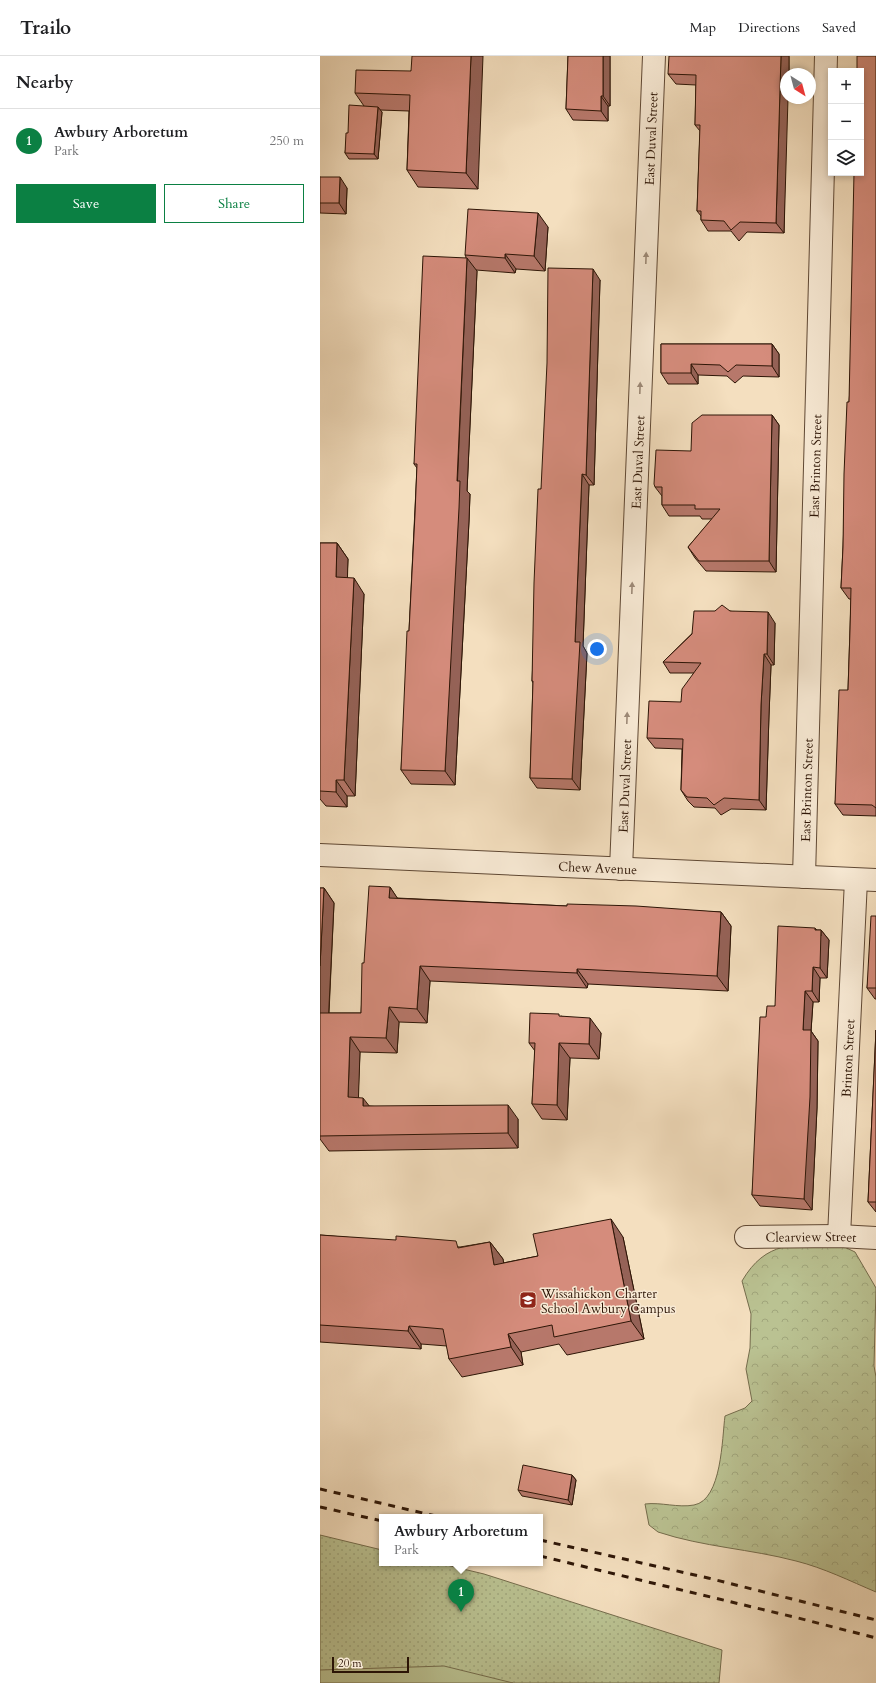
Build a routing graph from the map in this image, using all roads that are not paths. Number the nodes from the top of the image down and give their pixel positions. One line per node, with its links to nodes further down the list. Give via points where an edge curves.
1 (654, 56): 4 (street, East Duval Street, one-way to 1)
2 (826, 56): 5 (street, East Brinton Street)
3 (320, 855): 4 (street, Chew Avenue)
4 (620, 869): 5 (street, Chew Avenue)
5 (804, 877): 6 (street, Chew Avenue)
6 (866, 880): 7 (street, Brinton Street)
7 (839, 1236): 8 (street, Clearview Street); 9 (street, Clearview Street)
8 (746, 1237)
9 (876, 1238)

